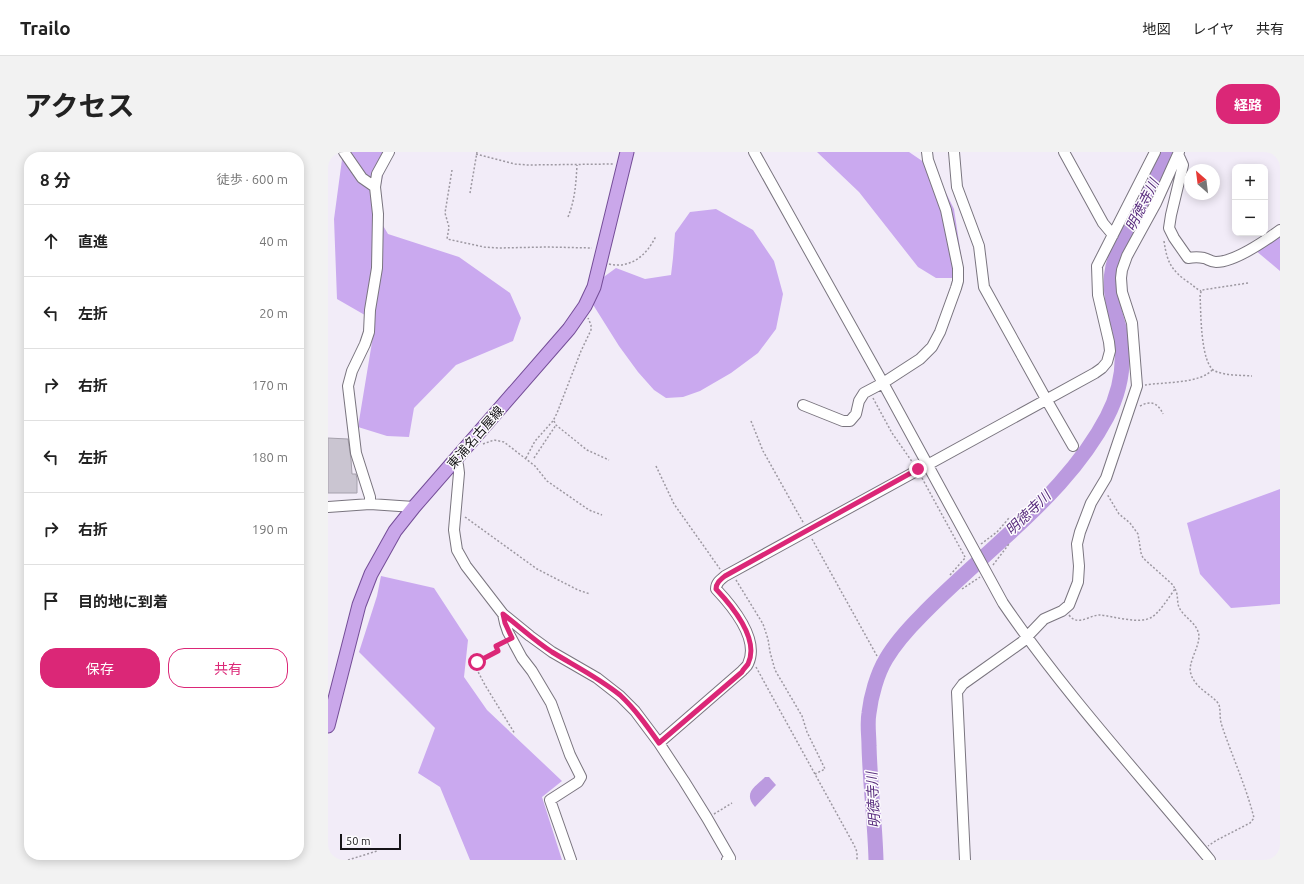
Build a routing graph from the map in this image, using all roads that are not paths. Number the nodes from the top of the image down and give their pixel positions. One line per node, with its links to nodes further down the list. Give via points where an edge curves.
1 (344, 152): 10 (street, via 362,178)
2 (390, 152): 10 (street, via 377,174)
3 (627, 152): 17 (main road, 東浦名古屋線, via 601,262 586,306)
4 (754, 152): 13 (street)
5 (927, 152): 13 (street, via 946,210 958,268 958,281 949,310 932,347 920,359)
6 (954, 152): 14 (street, via 957,186 979,246 984,287)
7 (1064, 152): 12 (street, via 1103,223)
8 (1155, 152): 12 (street)
9 (1178, 153): 11 (street, via 1182,165 1169,228 1188,258 1225,261); 23 (street, via 1122,270 1122,292 1132,324 1137,386 1106,478 1091,504 1080,532 1077,544 1078,582 1068,605 1044,619)
10 (376, 187): 19 (street, via 377,268 369,332 348,386 356,453)
11 (1280, 230)
12 (1113, 235): 14 (street, via 1096,271 1098,295 1109,342 1109,356 1102,368)
13 (883, 383): 15 (street, via 864,393 856,414 850,421 843,421); 18 (street)
14 (1046, 399): 16 (street); 18 (street)
15 (803, 405)
16 (1073, 446)
17 (454, 461): 21 (main road, 東浦名古屋線); 22 (street, via 458,465 459,473 455,543 460,558)
18 (926, 464): 23 (street, via 1003,603); 25 (street, via 727,574 716,585 716,589 746,631 750,641 748,664)
19 (370, 504): 20 (street); 21 (street)
20 (328, 507)
21 (414, 507): 24 (main road, 東浦名古屋線, via 395,531 371,574 359,605)
22 (503, 614): 25 (street, via 552,652 597,678 620,696); 26 (street, via 522,658 551,703 581,777 578,782 550,800)
23 (1026, 637): 28 (street, via 963,684 957,692); 29 (street)
24 (328, 726)
25 (659, 743): 27 (street, via 707,818 730,858)
26 (571, 860)
27 (727, 860)
28 (966, 860)
29 (1210, 860)

